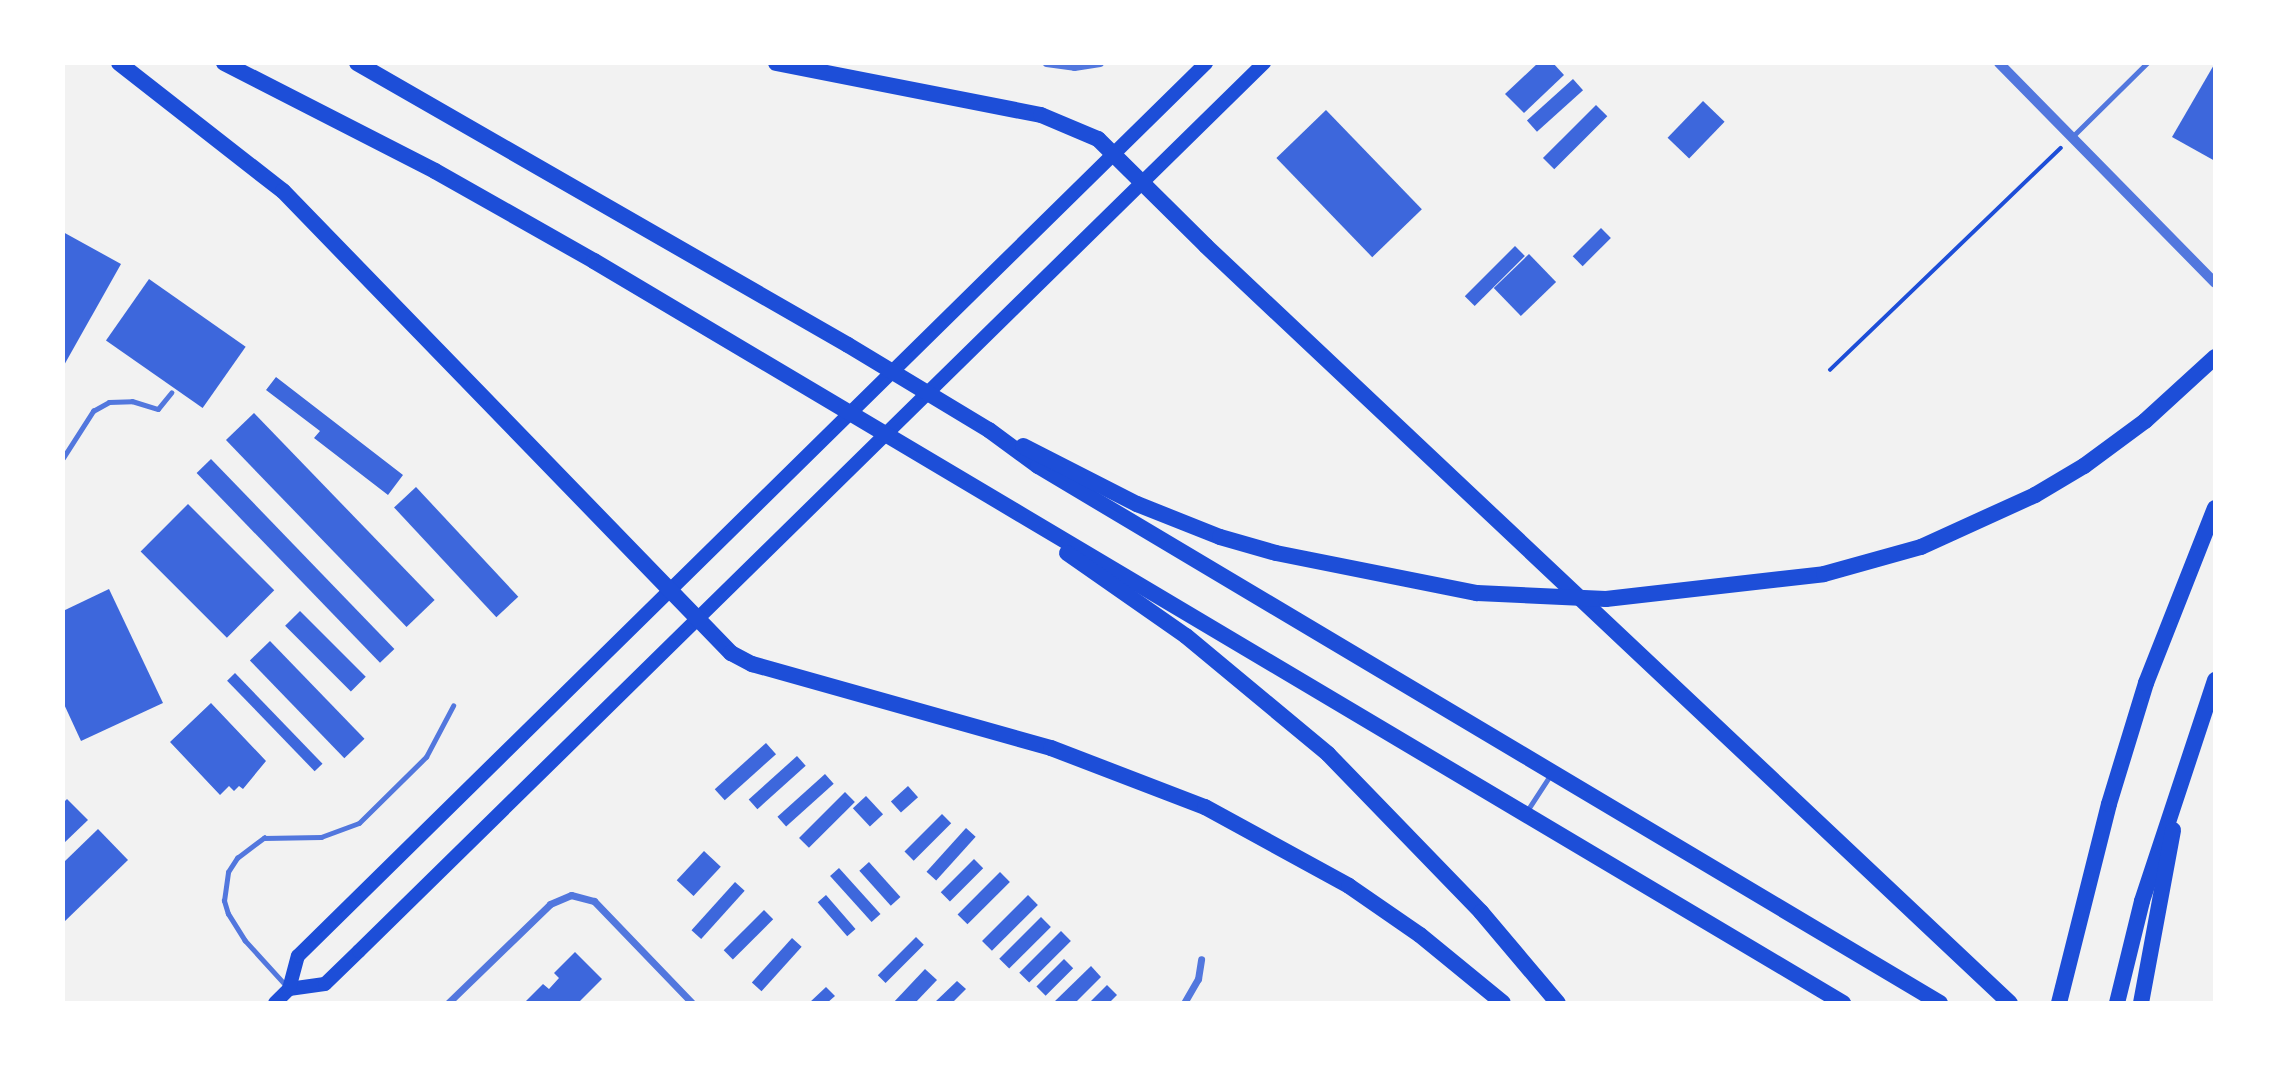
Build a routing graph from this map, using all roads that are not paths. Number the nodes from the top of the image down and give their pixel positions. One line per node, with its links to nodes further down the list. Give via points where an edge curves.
1 (119, 63): 21 (highway, via 284,191)
2 (224, 63): 19 (highway, via 435,171)
3 (357, 63): 17 (highway)
4 (776, 63): 12 (highway, via 1041,115 1090,133)
5 (1046, 63): 6 (street, via 1074,67)
6 (1100, 63)
7 (1206, 63): 12 (main road)
8 (1264, 63): 13 (main road)
9 (1999, 63): 11 (street)
10 (2147, 63): 11 (lane)
11 (2073, 137): 14 (street)
12 (1114, 153): 13 (highway); 21 (main road)
13 (1143, 181): 22 (main road); 38 (highway)
14 (2215, 283)
15 (2215, 357): 17 (highway, via 2145,421 2084,466 1973,526 1921,547 1824,574 1606,599 1439,587 1220,537 1137,504)
16 (171, 393): 18 (lane, via 158,409 132,401 109,402 93,411)
17 (989, 430): 26 (highway, via 1038,466)
18 (63, 458)
19 (967, 485): 27 (highway); 35 (highway, via 1152,611 1294,723 1481,912)
20 (2215, 508): 39 (highway, via 2146,683 2109,804)
21 (670, 590): 22 (highway); 29 (main road, via 298,956)
22 (698, 619): 29 (main road, via 325,984); 34 (highway, via 731,653 752,664 1051,748 1205,807 1349,886 1420,935)
23 (2215, 680): 25 (highway)
24 (453, 706): 29 (lane, via 426,757 359,823 321,837 264,838 237,858 228,872 224,901 228,914 245,941)
25 (2189, 749): 40 (highway, via 2142,901); 41 (highway)
26 (1551, 774): 27 (lane); 37 (highway)
27 (1525, 814): 36 (highway)
28 (1201, 959): 33 (street, via 1198,979)
29 (289, 989): 30 (main road)
30 (275, 1003)
31 (448, 1003): 32 (street, via 550,904 571,895 594,901)
32 (692, 1003)
33 (1184, 1003)
34 (1503, 1003)
35 (1559, 1003)
36 (1843, 1003)
37 (1940, 1003)
38 (2011, 1003)
39 (2059, 1003)
40 (2117, 1003)
41 (2141, 1003)

